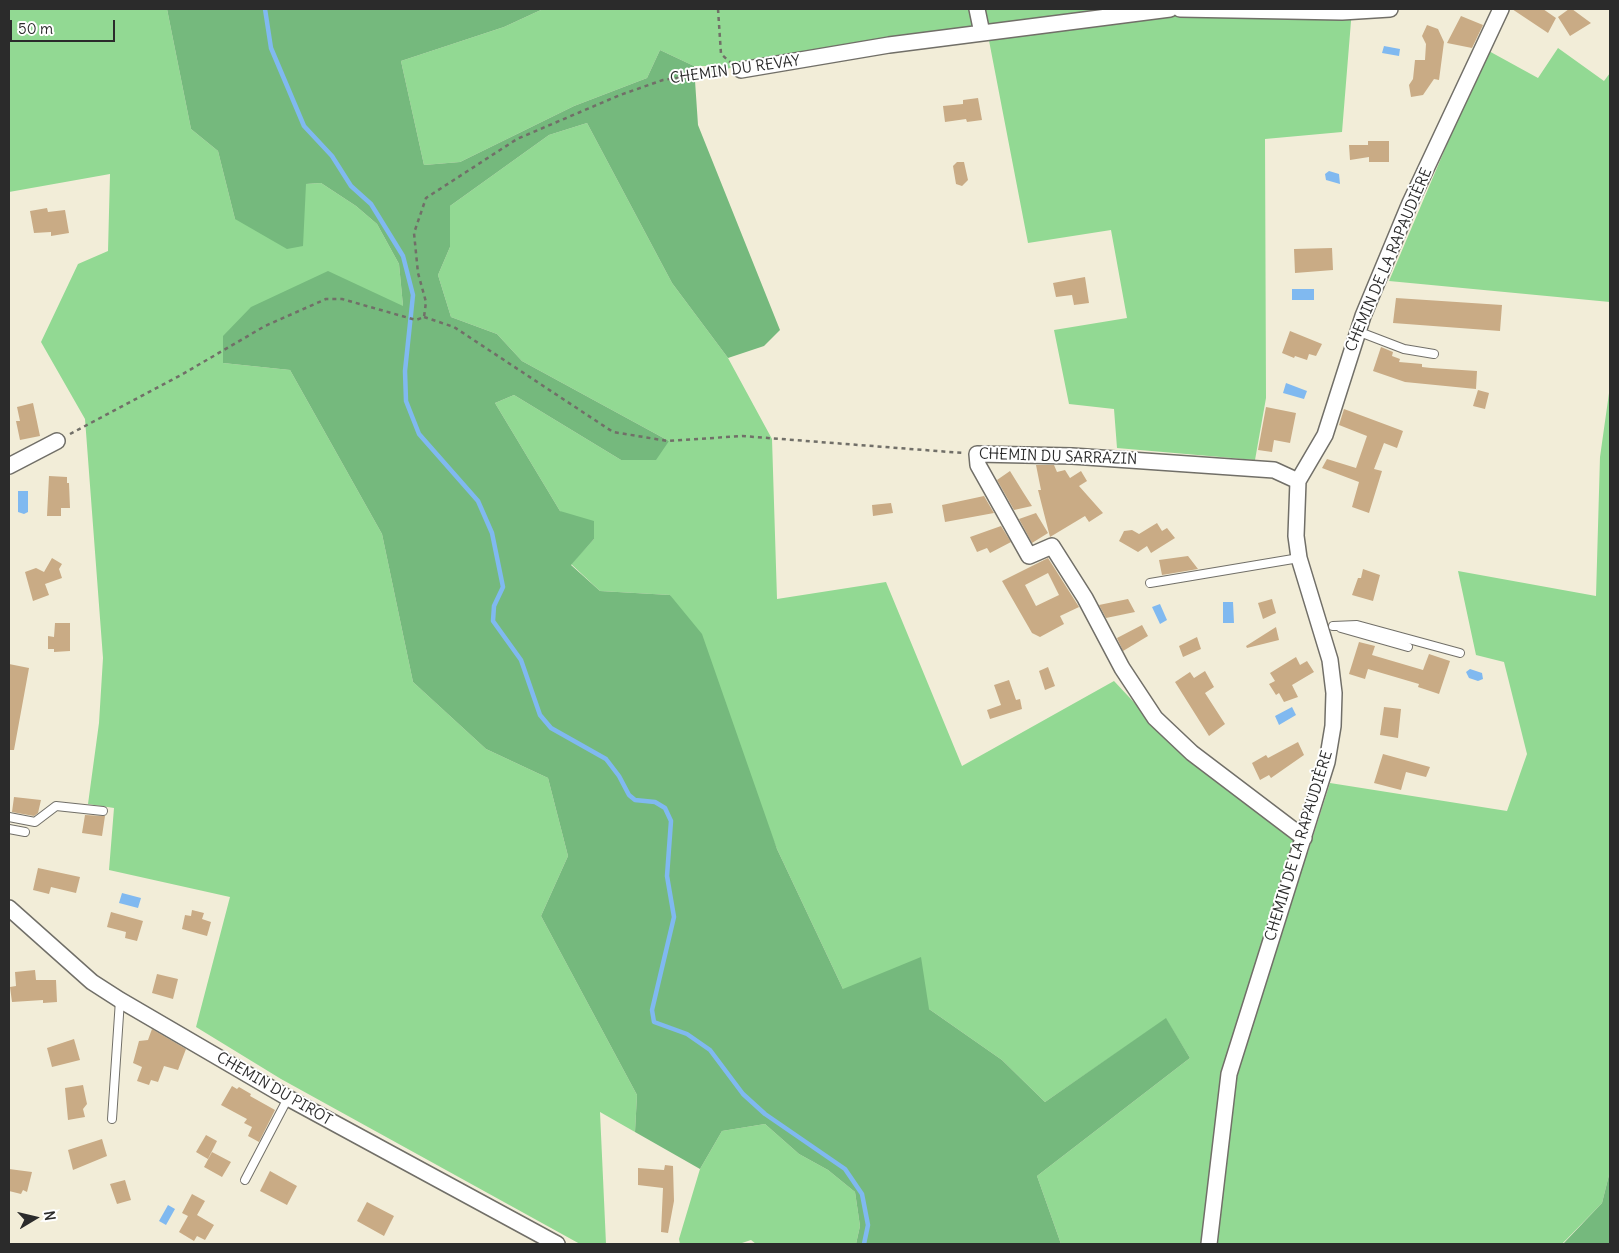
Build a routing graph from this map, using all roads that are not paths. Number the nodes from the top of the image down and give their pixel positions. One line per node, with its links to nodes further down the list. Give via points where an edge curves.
1 (977, 9): 6 (street)
2 (1170, 9): 6 (street, CHEMIN DU REVAY)
3 (1180, 9): 4 (street, via 1342,12)
4 (1390, 9)
5 (1501, 9): 8 (street, CHEMIN DE LA RAPAUDIÈRE, via 1410,203)
6 (982, 33): 7 (street, CHEMIN DU REVAY)
7 (741, 70)
8 (1357, 331): 9 (lane, via 1404,349); 12 (street, CHEMIN DE LA RAPAUDIÈRE, via 1325,435)
9 (1434, 354)
10 (57, 441): 11 (street)
11 (9, 466)
12 (1298, 481): 13 (street, CHEMIN DE LA RAPAUDIÈRE, via 1296,536); 22 (street, CHEMIN DU SARRAZIN, via 1274,470 1072,456 977,454 978,465 1029,556 1052,546 1085,598 1122,668 1155,718 1192,753)
13 (1299, 558): 14 (lane); 15 (street, CHEMIN DE LA RAPAUDIÈRE)
14 (1150, 583)
15 (1327, 628): 16 (lane); 17 (lane, via 1358,625); 22 (street, CHEMIN DE LA RAPAUDIÈRE, via 1334,693 1333,726 1327,762)
16 (1408, 647)
17 (1460, 653)
18 (103, 811): 19 (lane, via 56,806 35,822)
19 (9, 817)
20 (9, 829): 21 (lane)
21 (25, 832)
22 (1304, 838): 29 (street, CHEMIN DE LA RAPAUDIÈRE, via 1229,1074)
23 (9, 908): 24 (street, CHEMIN DU PIROT, via 92,982)
24 (120, 1000): 25 (street, CHEMIN DU PIROT); 26 (lane)
25 (288, 1098): 27 (lane); 28 (street, CHEMIN DU PIROT)
26 (112, 1119)
27 (245, 1180)
28 (557, 1244)
29 (1209, 1244)

